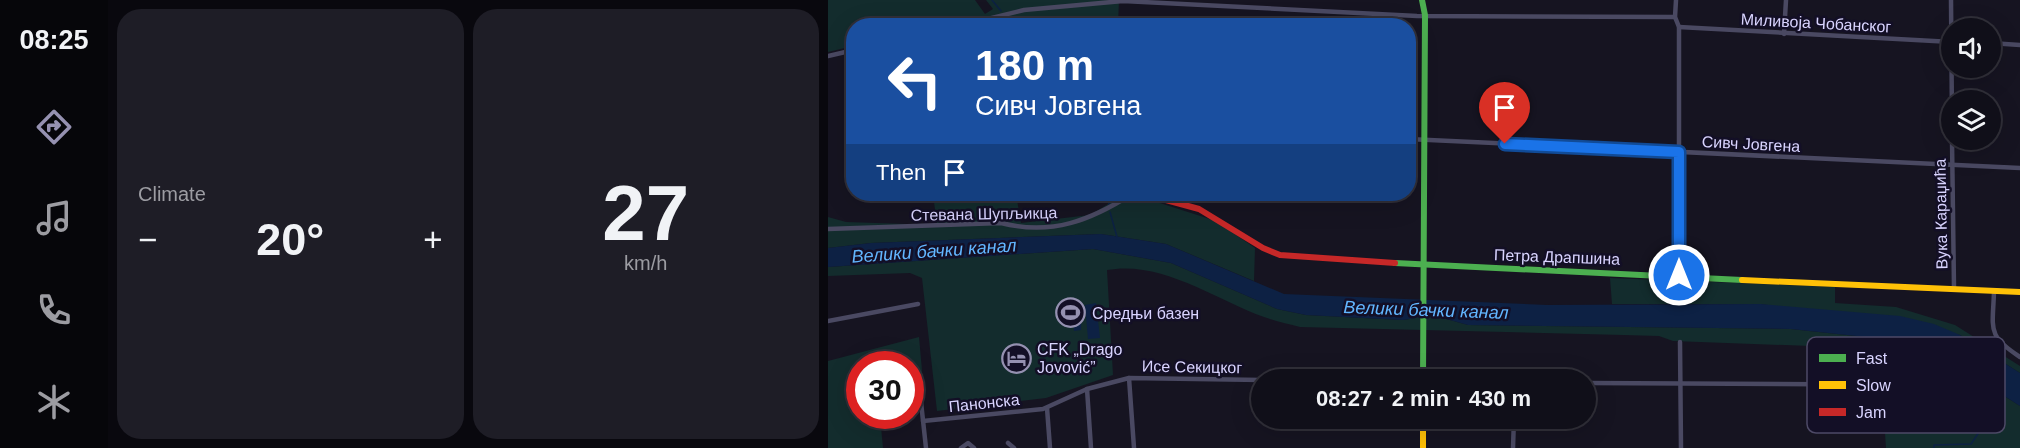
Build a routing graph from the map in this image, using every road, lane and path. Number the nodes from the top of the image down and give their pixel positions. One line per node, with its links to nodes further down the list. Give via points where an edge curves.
1 (1422, 0): 6 (street)
2 (1676, 0): 7 (street)
3 (1786, 0): 11 (street)
4 (1951, 0): 9 (street)
5 (1123, 1): 6 (street); 8 (street, via 1047,7)
6 (1425, 15): 7 (street); 18 (street)
7 (1675, 17): 10 (street)
8 (996, 18)
9 (1951, 18)
10 (1679, 27): 11 (street, Миливоја Чобанског); 20 (street)
11 (1784, 34): 12 (street, Миливоја Чобанског)
12 (1941, 41)
13 (2001, 44): 14 (street)
14 (2020, 45)
15 (846, 52): 16 (street)
16 (828, 56)
17 (1416, 140): 18 (street, Сивч Јовгена)
18 (1424, 140): 20 (street, Сивч Јовгена); 26 (street)
19 (1952, 150): 21 (street, Вука Караџића)
20 (1679, 152): 21 (street, Сивч Јовгена); 27 (street)
21 (1952, 165): 22 (street, Сивч Јовгена); 28 (street, Вука Караџића)
22 (2020, 168)
23 (1120, 201): 25 (street, Стевана Шупљикца, via 1092,218 1066,224 1021,228 1001,223)
24 (1168, 201): 26 (street, Петра Драпшина, via 1217,217 1280,255)
25 (828, 229)
26 (1424, 265): 27 (street, Петра Драпшина); 37 (street)
27 (1679, 275): 28 (street, Петра Драпшина)
28 (1954, 288): 29 (street, Петра Драпшина)
29 (1994, 291): 30 (street, Петра Драпшина); 33 (street)
30 (2020, 292)
31 (918, 304): 32 (street)
32 (828, 321)
33 (1995, 337)
34 (1680, 342): 42 (street)
35 (2005, 347): 36 (street)
36 (2020, 357)
37 (1423, 369)
38 (1129, 378): 39 (street, Исе Секицког); 40 (street, Исе Секицког); 57 (street)
39 (1122, 379): 44 (street, Панонска)
40 (1251, 380)
41 (1596, 383): 42 (street)
42 (1682, 385): 43 (street); 60 (street)
43 (1807, 385)
44 (1087, 389): 45 (street, Панонска); 56 (street)
45 (1047, 408): 46 (street, Панонска); 55 (street)
46 (924, 421)
47 (924, 429): 51 (street)
48 (1423, 429): 58 (street)
49 (1514, 429): 59 (street)
50 (1008, 443): 54 (street)
51 (926, 448)
52 (960, 448): 53 (street, via 968,443)
53 (974, 448)
54 (1014, 448)
55 (1050, 448)
56 (1092, 448)
57 (1134, 448)
58 (1424, 448)
59 (1513, 448)
60 (1681, 448)

